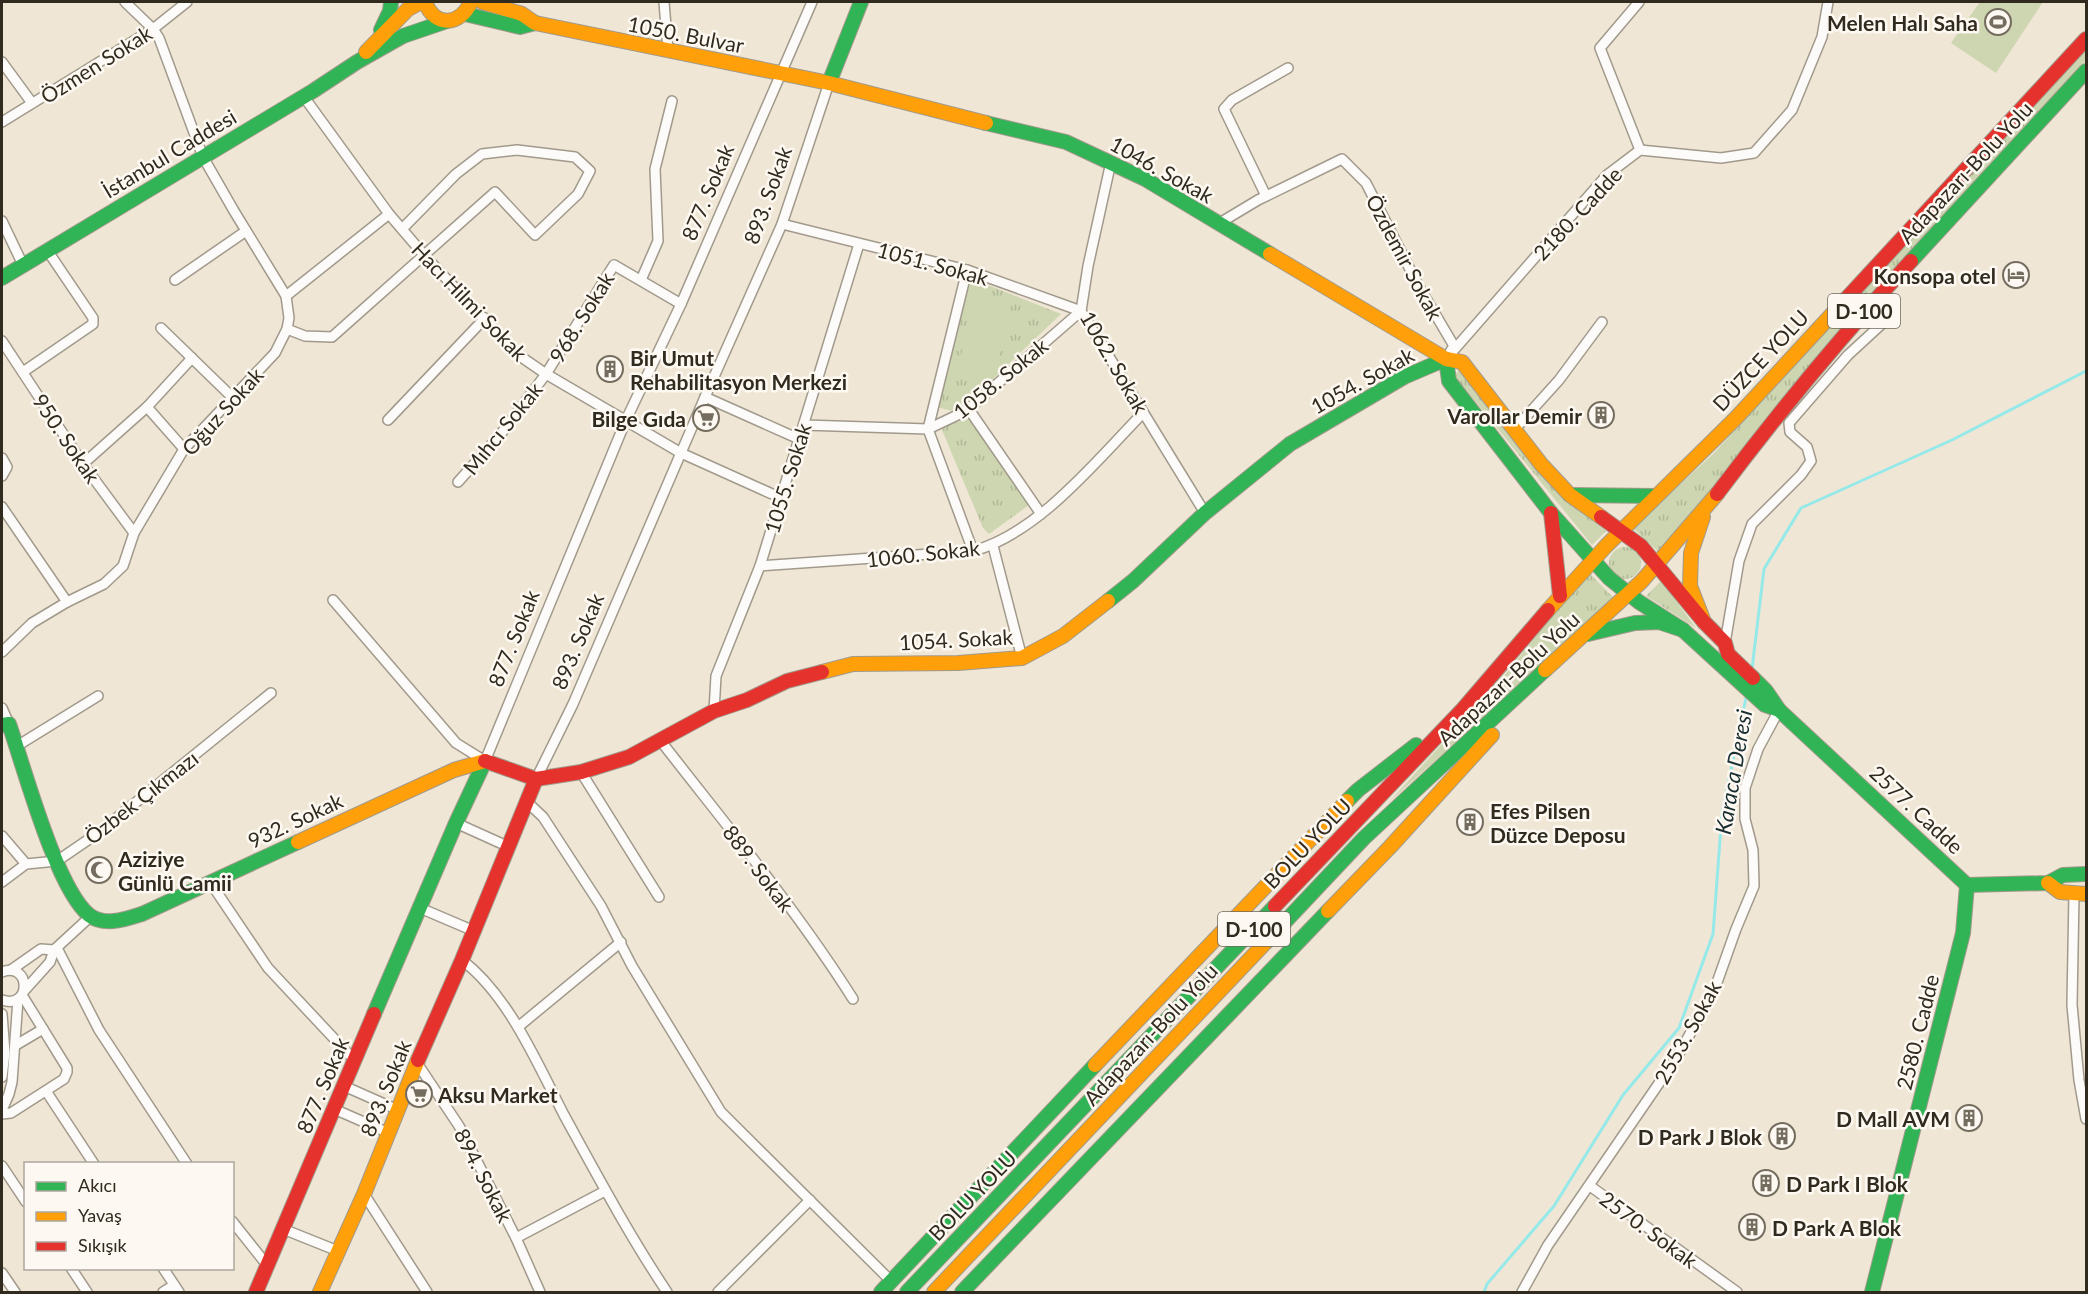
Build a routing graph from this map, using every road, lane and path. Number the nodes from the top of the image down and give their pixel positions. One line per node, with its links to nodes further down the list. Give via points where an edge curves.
1 (124, 2): 14 (street)
2 (187, 2): 14 (street, Özmen Sokak)
3 (391, 2): 16 (main road)
4 (423, 2): 12 (main road, via 430,14); 16 (main road, İstanbul Caddesi, via 408,9)
5 (482, 2): 13 (main road, via 522,14)
6 (664, 2): 17 (street)
7 (812, 2): 22 (street, 877. Sokak)
8 (861, 2): 23 (main road, 893. Sokak)
9 (1639, 2): 28 (street, via 1600,48)
10 (1828, 2): 28 (street, 2180. Cadde, via 1822,38 1792,110 1754,153 1721,158)
11 (468, 8): 12 (main road, İstanbul Caddesi, via 459,19); 13 (main road, via 519,27)
12 (447, 21): 19 (main road, İstanbul Caddesi, via 403,36)
13 (535, 23): 17 (main road, 1050. Bulvar)
14 (153, 29): 26 (street, Özmen Sokak); 29 (street, Oğuz Sokak)
15 (2086, 39): 77 (main road, DÜZCE YOLU / D-100, via 1736,418)
16 (377, 40): 19 (main road, İstanbul Caddesi)
17 (668, 51): 22 (main road, 1050. Bulvar)
18 (2, 62): 26 (street)
19 (357, 62): 24 (main road, İstanbul Caddesi)
20 (1288, 68): 31 (street, via 1232,100 1224,109)
21 (2086, 71): 80 (main road, Adapazarı-Bolu Yolu / D-100, via 1852,325)
22 (780, 74): 23 (main road, 1050. Bulvar); 47 (street, 877. Sokak)
23 (829, 83): 30 (main road, 1046. Sokak, via 1066,142); 34 (street, 893. Sokak)
24 (304, 97): 29 (main road, İstanbul Caddesi); 32 (street, Hacı Hilmi Sokak)
25 (672, 100): 45 (street, via 655,169 658,241)
26 (32, 103): 27 (street, Özmen Sokak)
27 (2, 122)
28 (1640, 150): 56 (street, 2180. Cadde, via 1607,175)
29 (203, 157): 37 (street, Oğuz Sokak); 39 (main road, İstanbul Caddesi)
30 (1112, 162): 35 (main road, 1046. Sokak); 48 (street, 1062. Sokak)
31 (1266, 196): 35 (street); 56 (street, Özdemir Sokak, via 1342,159 1366,183 1454,346)
32 (389, 214): 36 (street, Hacı Hilmi Sokak); 46 (street)
33 (2, 221): 41 (street)
34 (782, 224): 38 (street, 1051. Sokak); 59 (street, 893. Sokak)
35 (1218, 224): 56 (main road, 1046. Sokak)
36 (402, 229): 40 (street, Hacı Hilmi Sokak); 40 (street, via 456,174 482,154 517,150 575,157 590,171 578,194 535,236 495,192)
37 (246, 231): 44 (street); 46 (street, Oğuz Sokak)
38 (859, 244): 42 (street, 1051. Sokak); 66 (street, 1055. Sokak)
39 (47, 250): 41 (main road, İstanbul Caddesi); 57 (street, via 93,318 93,324)
40 (424, 255): 49 (street, Hacı Hilmi Sokak); 53 (street, via 333,337 305,336)
41 (23, 265): 43 (main road, İstanbul Caddesi)
42 (967, 270): 48 (street, 1051. Sokak); 67 (street)
43 (2, 278)
44 (175, 280)
45 (641, 280): 47 (street, 968. Sokak); 58 (street, 968. Sokak, via 614,265)
46 (286, 296): 53 (street, Oğuz Sokak)
47 (681, 304): 65 (street, 877. Sokak)
48 (1081, 311): 62 (street, 1058. Sokak); 63 (street, 1062. Sokak)
49 (485, 318): 58 (street, Hacı Hilmi Sokak, via 517,354); 64 (street)
50 (1885, 321): 99 (street, via 1848,355 1788,423 1790,432 1807,447 1811,461 1752,524 1739,561)
51 (1602, 322): 68 (street, via 1559,380)
52 (161, 328): 55 (street)
53 (287, 329): 60 (street, Oğuz Sokak, via 275,353)
54 (2, 341): 57 (street, 950. Sokak)
55 (192, 358): 60 (street); 61 (street)
56 (1446, 359): 68 (main road, 1046. Sokak, via 1462,362); 81 (main road, 1054. Sokak, via 1404,377 1290,444); 82 (main road, via 1449,381)
57 (23, 372): 73 (street, 950. Sokak)
58 (546, 374): 65 (street, Hacı Hilmi Sokak); 75 (street, Mıhcı Sokak)
59 (705, 397): 69 (street); 71 (street, 893. Sokak)
60 (232, 398): 70 (street, Oğuz Sokak)
61 (147, 407): 70 (street); 73 (street)
62 (968, 408): 67 (street, 1058. Sokak); 83 (street)
63 (1143, 413): 81 (street, 1062. Sokak); 83 (street, 1060. Sokak)
64 (388, 420)
65 (626, 420): 71 (street, Hacı Hilmi Sokak); 113 (street, 877. Sokak)
66 (804, 425): 67 (street, 1058. Sokak); 69 (street, 1055. Sokak)
67 (928, 429): 88 (street)
68 (1514, 430): 76 (main road, 1046. Sokak)
69 (799, 439): 78 (street, 1055. Sokak)
70 (184, 449): 85 (street, Oğuz Sokak)
71 (681, 453): 78 (street, Hacı Hilmi Sokak); 115 (street, 893. Sokak, via 573,704)
72 (2, 458): 74 (street, via 7,467)
73 (83, 465): 85 (street, 950. Sokak)
74 (2, 476)
75 (458, 482)
76 (1570, 495): 77 (main road); 84 (main road, 1046. Sokak)
77 (1655, 496): 84 (main road, DÜZCE YOLU / D-100)
78 (781, 498): 91 (street, 1055. Sokak)
79 (2, 507): 95 (street)
80 (1707, 507): 90 (main road, Adapazarı-Bolu Yolu / D-100); 96 (main road, via 1691,553 1690,586)
81 (1205, 513): 101 (main road, 1054. Sokak, via 1133,581 1063,636)
82 (1551, 513): 89 (main road); 93 (main road)
83 (1041, 514): 86 (street, 1060. Sokak)
84 (1620, 532): 87 (main road, DÜZCE YOLU / D-100); 90 (main road, 1046. Sokak, via 1641,546)
85 (134, 533): 95 (street, Oğuz Sokak, via 123,566 104,584)
86 (993, 546): 88 (street, 1060. Sokak); 101 (street)
87 (1606, 546): 89 (main road, BOLU YOLU / D-100)
88 (973, 551): 91 (street, 1060. Sokak)
89 (1594, 559): 92 (main road); 93 (main road, BOLU YOLU / D-100)
90 (1657, 564): 92 (main road, Adapazarı-Bolu Yolu / D-100); 96 (main road, 1046. Sokak)
91 (760, 566): 109 (street, 1055. Sokak, via 716,676)
92 (1629, 594): 97 (main road); 98 (main road, Adapazarı-Bolu Yolu / D-100)
93 (1560, 596): 107 (main road, BOLU YOLU / D-100)
94 (333, 600): 113 (street, via 456,743)
95 (67, 602): 100 (street, Oğuz Sokak, via 32,623)
96 (1704, 621): 99 (main road, 1046. Sokak)
97 (1683, 630): 98 (main road, via 1659,622 1635,623); 105 (main road)
98 (1586, 635): 102 (main road, Adapazarı-Bolu Yolu / D-100)
99 (1727, 649): 105 (main road, 1046. Sokak)
100 (2, 652)
101 (1022, 658): 109 (main road, 1054. Sokak, via 853,664 786,681)
102 (1535, 682): 182 (main road, Adapazarı-Bolu Yolu / D-100, via 1364,838); 183 (main road, via 1490,738 1390,847)
103 (271, 693): 120 (street, Özbek Çıkmazı, via 98,833)
104 (98, 696): 112 (street)
105 (1765, 698): 108 (main road)
106 (2, 708): 110 (street)
107 (1463, 709): 169 (main road, via 1358,790); 181 (main road, BOLU YOLU / D-100)
108 (1779, 710): 126 (main road, 2577. Cadde); 156 (street, 2553. Sokak, via 1758,748 1745,788 1754,886 1714,991 1677,1057)
109 (714, 711): 111 (main road, 1054. Sokak)
110 (5, 724): 112 (main road)
111 (660, 740): 114 (main road, 1054. Sokak, via 629,757); 137 (street, 889. Sokak, via 806,930)
112 (17, 746): 120 (main road)
113 (485, 761): 115 (main road); 117 (main road, 877. Sokak); 124 (main road, 932. Sokak, via 454,770)
114 (580, 772): 115 (main road, 1054. Sokak); 128 (street)
115 (536, 779): 116 (main road, 893. Sokak)
116 (527, 802): 119 (main road, 893. Sokak); 132 (street, via 549,827)
117 (456, 823): 119 (street); 129 (main road, 877. Sokak)
118 (2, 836): 121 (street)
119 (509, 847): 131 (main road, 893. Sokak)
120 (57, 861): 121 (street, Özbek Çıkmazı); 130 (main road, via 80,908)
121 (26, 864): 123 (street)
122 (2086, 874): 125 (main road, via 2063,875)
123 (2, 882)
124 (210, 882): 130 (main road, 932. Sokak, via 129,919 114,922); 143 (street, via 268,968)
125 (2048, 883): 126 (main road, 2577. Cadde); 127 (main road, via 2060,892)
126 (1967, 885): 186 (main road, 2580. Cadde, via 1963,933)
127 (2080, 894): 151 (street, via 2072,1005)
128 (658, 897)
129 (420, 908): 131 (street); 143 (main road, 877. Sokak)
130 (91, 916): 133 (street)
131 (474, 931): 134 (main road, 893. Sokak)
132 (621, 942): 140 (street); 160 (street, via 721,1112)
133 (55, 949): 135 (street, via 42,949); 136 (street, via 50,962); 154 (street, via 99,1030)
134 (462, 960): 140 (street, via 492,990); 144 (main road, 893. Sokak)
135 (5, 971): 136 (street, via 20,975)
136 (21, 995): 138 (street, via 7,1002); 141 (street); 142 (street)
137 (853, 999)
138 (2, 1000)
139 (2, 1014): 145 (street)
140 (518, 1027): 157 (street)
141 (42, 1029): 142 (street); 147 (street, via 67,1068 64,1079)
142 (16, 1045): 150 (street, via 9,1094)
143 (355, 1060): 146 (main road, 877. Sokak)
144 (417, 1063): 149 (main road, 893. Sokak); 163 (street, 894. Sokak, via 459,1126)
145 (2, 1077)
146 (344, 1086): 148 (main road, 877. Sokak); 149 (street)
147 (46, 1091): 150 (street, via 11,1113); 153 (street)
148 (334, 1109): 152 (street); 162 (main road, 877. Sokak)
149 (398, 1110): 152 (main road, 893. Sokak)
150 (2, 1112)
151 (2086, 1119)
152 (389, 1133): 158 (main road, 893. Sokak)
153 (93, 1162)
154 (186, 1162)
155 (2, 1166): 159 (street)
156 (1590, 1186): 184 (street, 2553. Sokak, via 1548,1245); 185 (street, 2570. Sokak)
157 (605, 1191): 163 (street); 178 (street)
158 (364, 1194): 164 (main road, 893. Sokak); 176 (street)
159 (24, 1199)
160 (810, 1200): 169 (street); 179 (street)
161 (234, 1224): 165 (street)
162 (283, 1229): 164 (street); 165 (main road, 877. Sokak)
163 (516, 1238): 177 (street, 894. Sokak)
164 (338, 1251): 175 (main road, 893. Sokak)
165 (267, 1265): 174 (main road, 877. Sokak)
166 (72, 1270): 172 (street)
167 (164, 1270): 170 (street)
168 (2, 1274): 171 (street)
169 (892, 1282): 180 (main road)
170 (176, 1289): 173 (street)
171 (15, 1293)
172 (87, 1293)
173 (164, 1293)
174 (256, 1293)
175 (320, 1293)
176 (427, 1293)
177 (540, 1293)
178 (667, 1293)
179 (718, 1293)
180 (881, 1293)
181 (907, 1293)
182 (934, 1293)
183 (962, 1293)
184 (1522, 1293)
185 (1737, 1293)
186 (1872, 1293)

